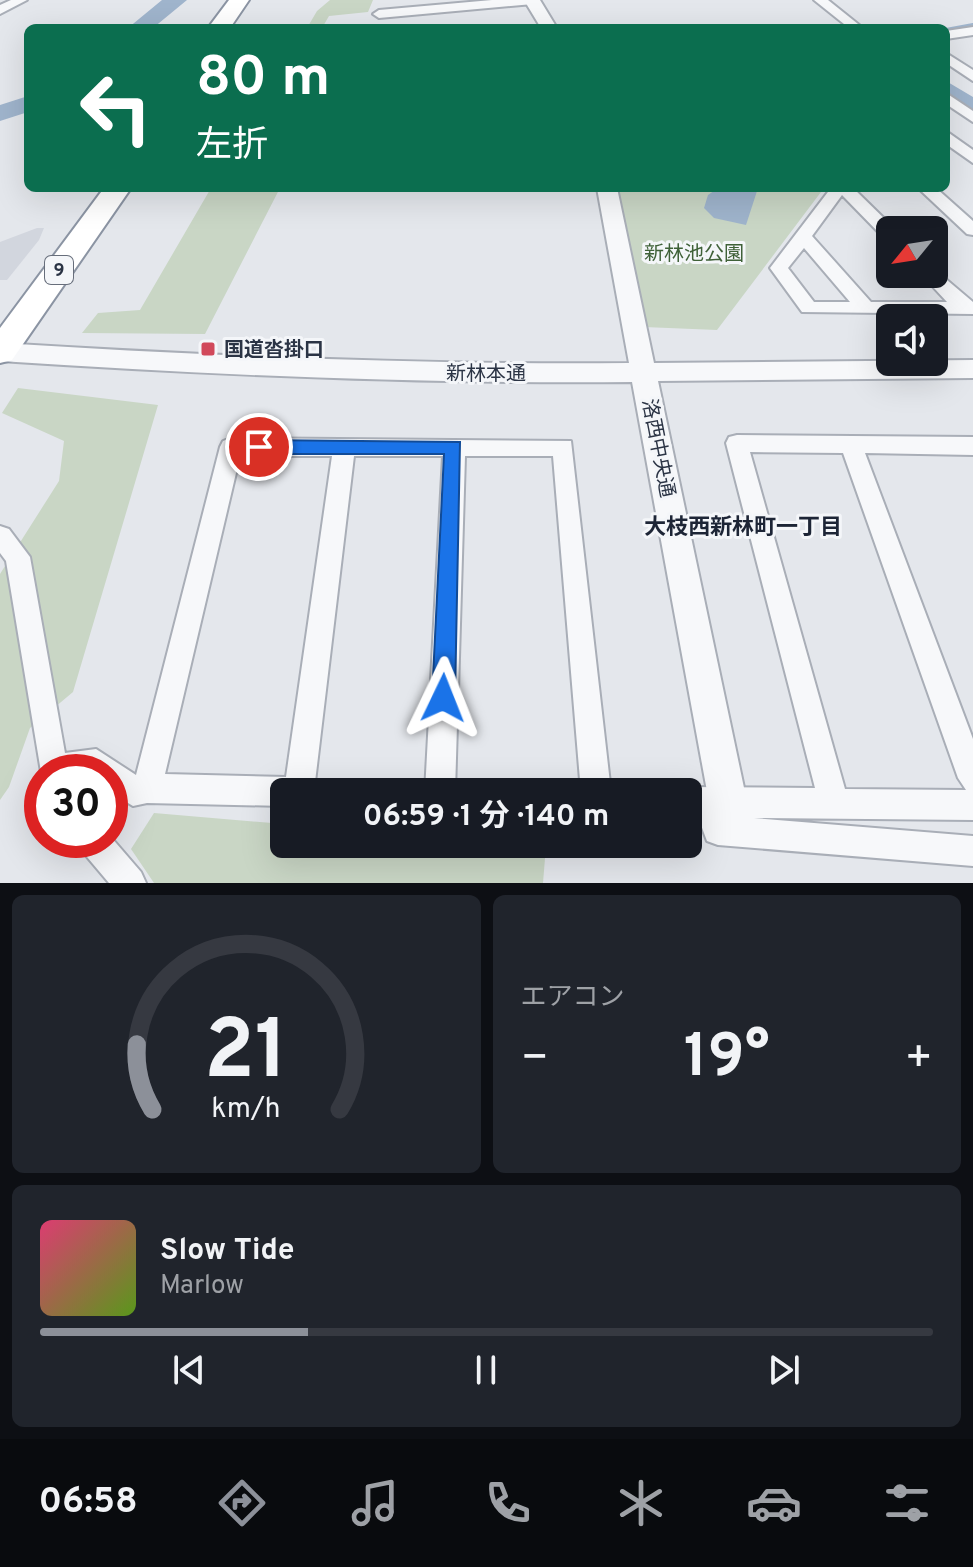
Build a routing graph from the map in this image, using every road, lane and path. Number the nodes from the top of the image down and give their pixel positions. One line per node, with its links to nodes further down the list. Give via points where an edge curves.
1 (21, 0): 6 (street)
2 (239, 0): 8 (highway)
3 (253, 0): 9 (highway)
4 (533, 0): 7 (street); 10 (street)
5 (820, 0): 11 (street)
6 (0, 10)
7 (379, 14)
8 (222, 24)
9 (236, 24)
10 (547, 24)
11 (852, 24)
12 (973, 31): 13 (street)
13 (950, 34)
14 (950, 60): 15 (street)
15 (973, 77)
16 (950, 100): 17 (street)
17 (972, 116): 18 (street)
18 (950, 119)
19 (950, 139): 20 (street)
20 (973, 158)
21 (96, 192): 33 (highway, 9)
22 (115, 192): 34 (highway, 9)
23 (608, 192): 36 (street, 洛西中央通)
24 (839, 192): 29 (street)
25 (846, 192): 27 (street)
26 (930, 192): 28 (street)
27 (876, 221)
28 (973, 230)
29 (803, 236): 31 (street); 31 (street, via 779,268 809,308)
30 (946, 288): 32 (street)
31 (866, 308): 32 (street)
32 (969, 308)
33 (0, 314)
34 (0, 352): 36 (street, 新林本通, via 328,371)
35 (973, 369): 36 (street, 新林本通)
36 (644, 371): 50 (street, 洛西中央通)
37 (851, 444): 40 (street); 46 (street); 51 (street, via 737,443)
38 (344, 447): 39 (street); 43 (street); 48 (street, via 231,447)
39 (454, 447): 44 (street); 45 (street, via 563,447)
40 (972, 448)
41 (0, 536): 42 (street, via 18,557)
42 (51, 754)
43 (303, 778)
44 (441, 778)
45 (595, 778)
46 (973, 778)
47 (128, 787): 48 (street)
48 (147, 788): 49 (street)
49 (270, 791)
50 (708, 802): 51 (street); 53 (street, via 718,830)
51 (834, 803): 52 (street)
52 (973, 805)
53 (973, 851)
54 (108, 858): 55 (street)
55 (130, 883)

